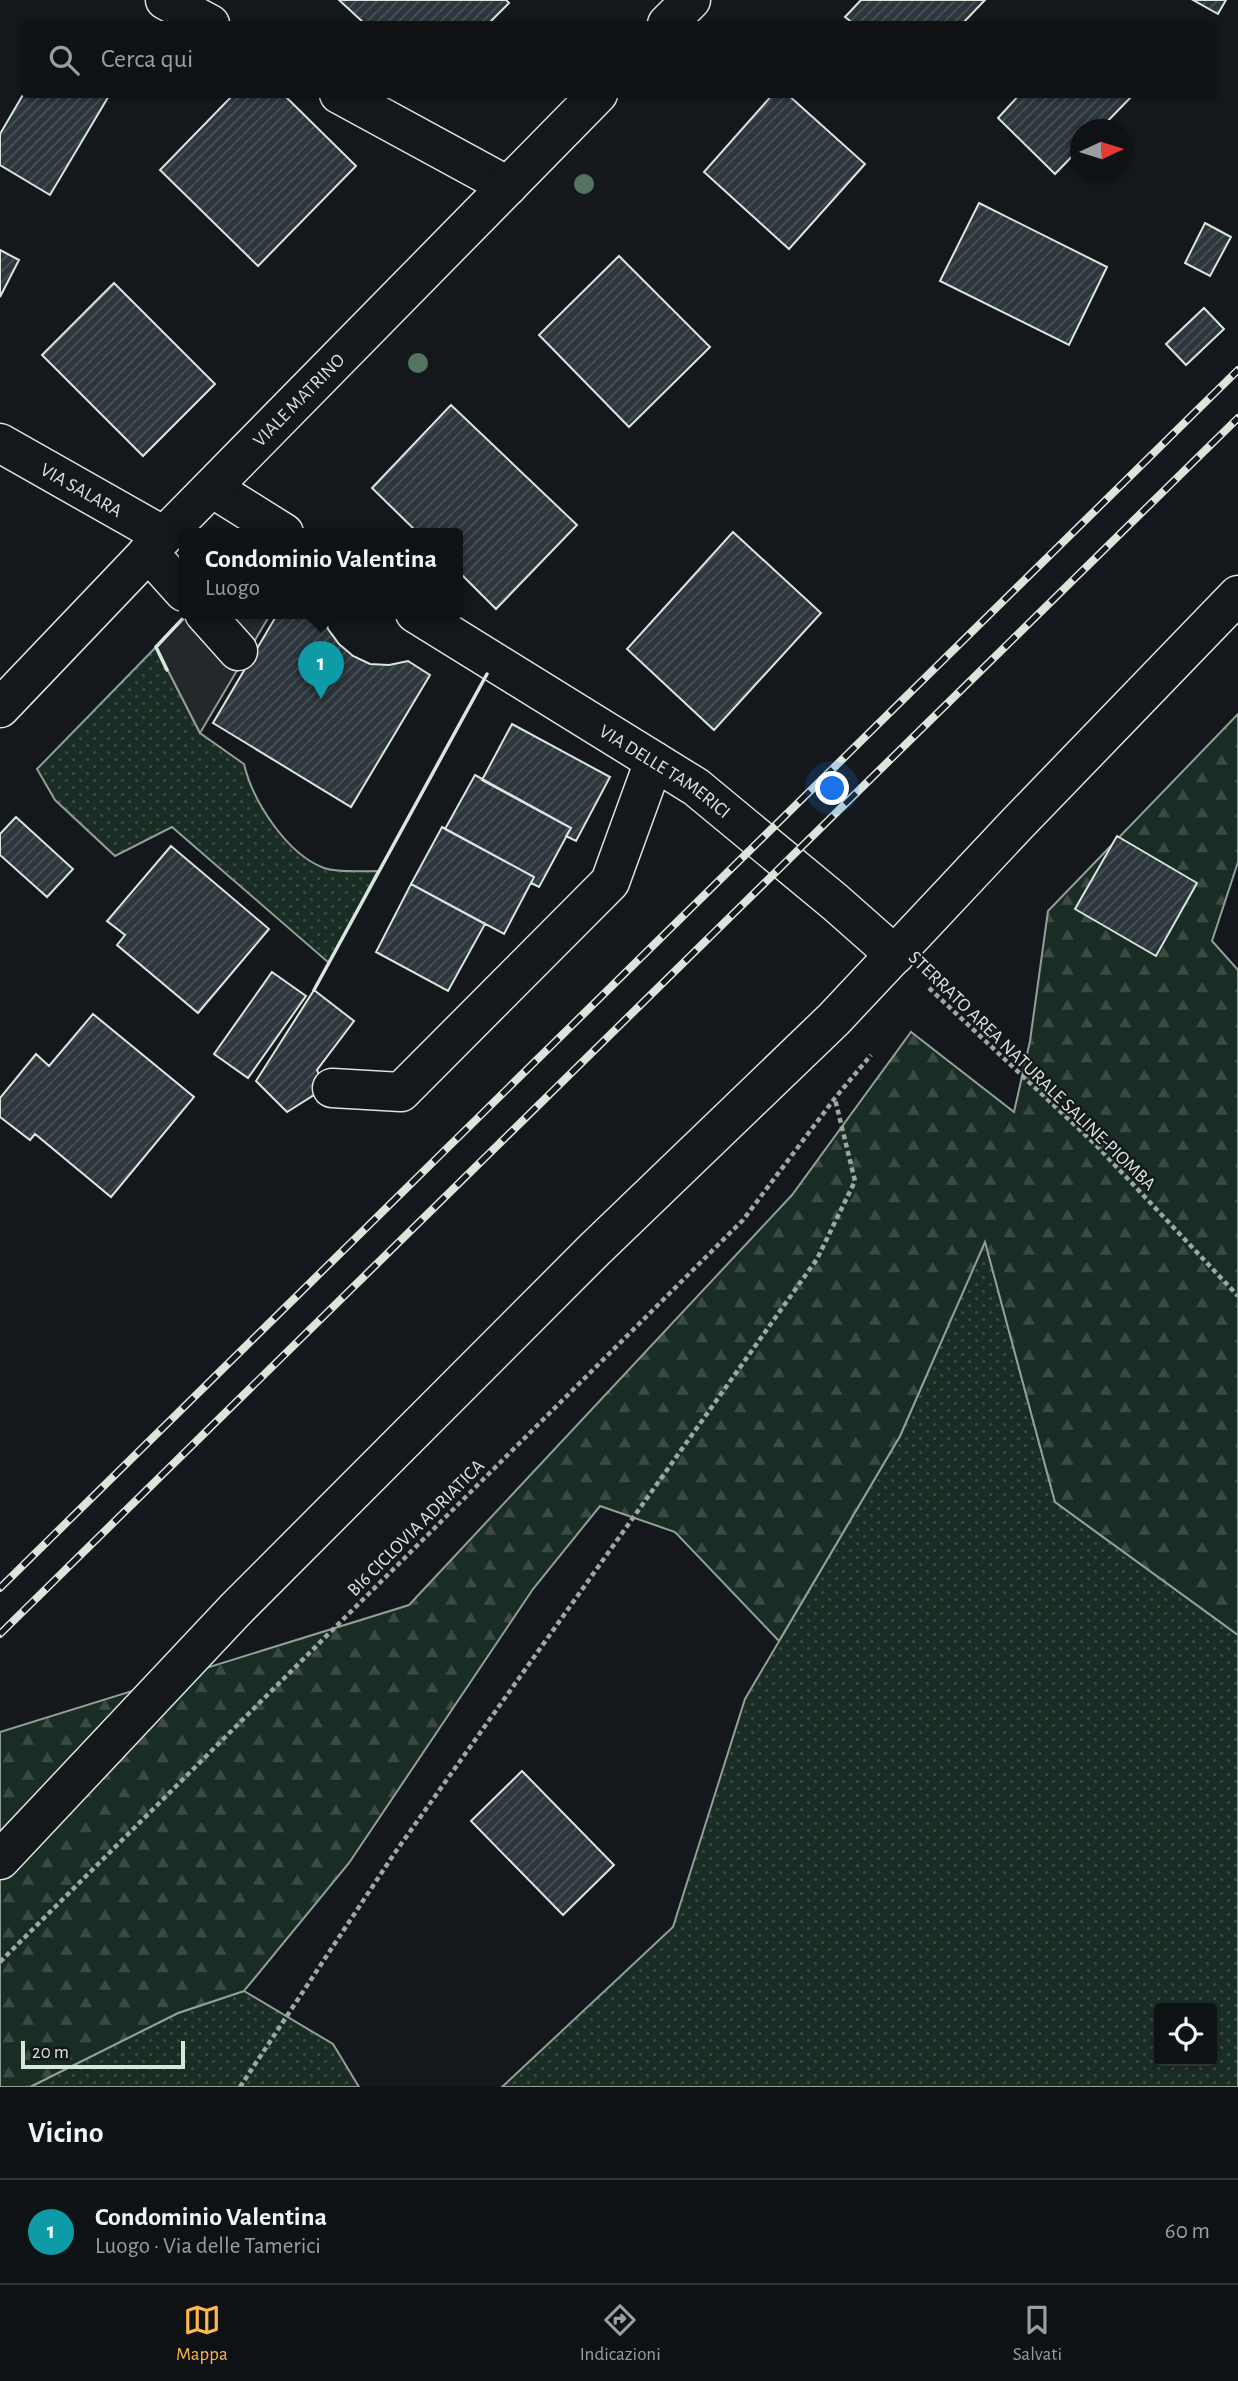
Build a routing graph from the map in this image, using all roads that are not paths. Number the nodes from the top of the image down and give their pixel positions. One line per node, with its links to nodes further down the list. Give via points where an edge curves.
1 (165, 0): 3 (street)
2 (691, 0): 4 (street)
3 (204, 21)
4 (670, 21)
5 (346, 98): 7 (street)
6 (594, 98): 7 (street, VIALE MATRINO)
7 (508, 186): 9 (street, VIALE MATRINO)
8 (0, 443): 11 (street, VIA SALARA)
9 (212, 488): 10 (street); 11 (street, VIALE MATRINO)
10 (276, 528)
11 (156, 544): 12 (street, VIA SALARA); 17 (street, VIALE MATRINO)
12 (179, 583)
13 (1238, 595): 19 (street)
14 (209, 619): 16 (street)
15 (425, 619): 18 (street, VIA DELLE TAMERICI)
16 (238, 651)
17 (0, 708)
18 (654, 761): 19 (street, VIA DELLE TAMERICI, via 696,787); 20 (street, via 610,882 401,1092)
19 (895, 956): 21 (street, via 245,1600)
20 (332, 1088)
21 (0, 1860)

